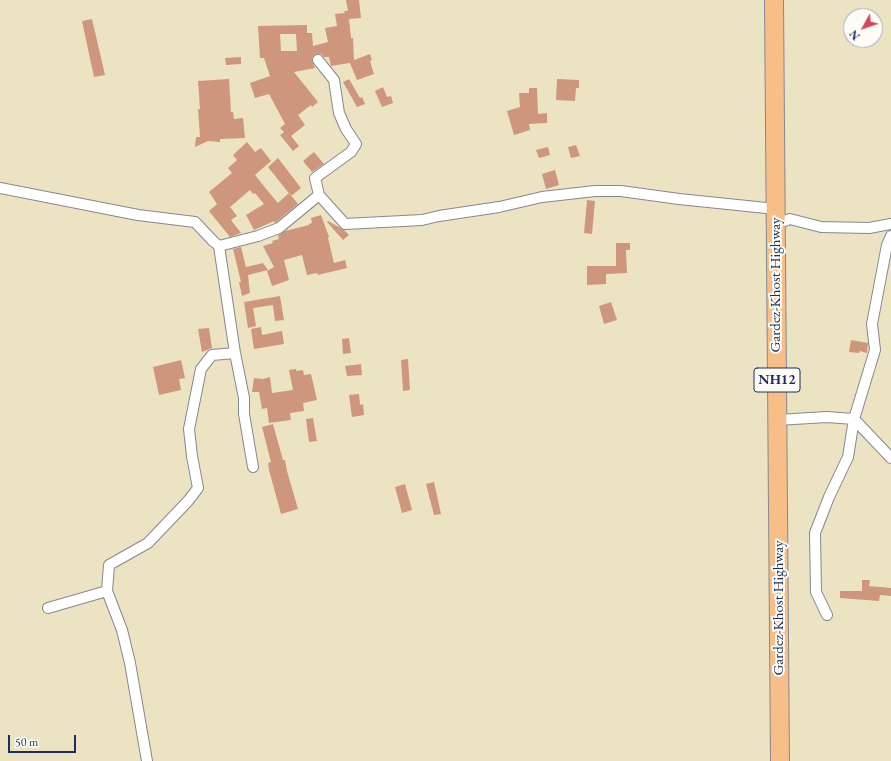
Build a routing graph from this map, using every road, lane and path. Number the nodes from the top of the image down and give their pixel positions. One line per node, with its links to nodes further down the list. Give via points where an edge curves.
1 (774, 0): 5 (highway, Gardez-Khost Highway / NH12)
2 (318, 60): 4 (street, via 334,80 339,113 356,144 351,152 315,178)
3 (0, 188): 8 (street, via 138,216 195,222)
4 (319, 194): 5 (street, via 344,224 422,220 542,197 595,191 621,191 679,199); 8 (street, via 279,228)
5 (776, 216): 6 (street, via 821,227 870,228); 11 (highway, Gardez-Khost Highway / NH12)
6 (891, 224)
7 (891, 236): 10 (street, via 887,244 872,324 875,350)
8 (219, 246): 9 (street)
9 (235, 353): 13 (street); 14 (street, via 212,355 201,368 189,429 198,488 148,543 109,565)
10 (854, 419): 11 (street, via 827,417); 12 (street); 16 (street, via 848,457 815,532 816,592)
11 (777, 420): 18 (highway, Gardez-Khost Highway / NH12)
12 (891, 458)
13 (253, 467)
14 (107, 591): 15 (street); 17 (street, via 122,630 130,663)
15 (48, 608)
16 (827, 615)
17 (147, 761)
18 (780, 761)

